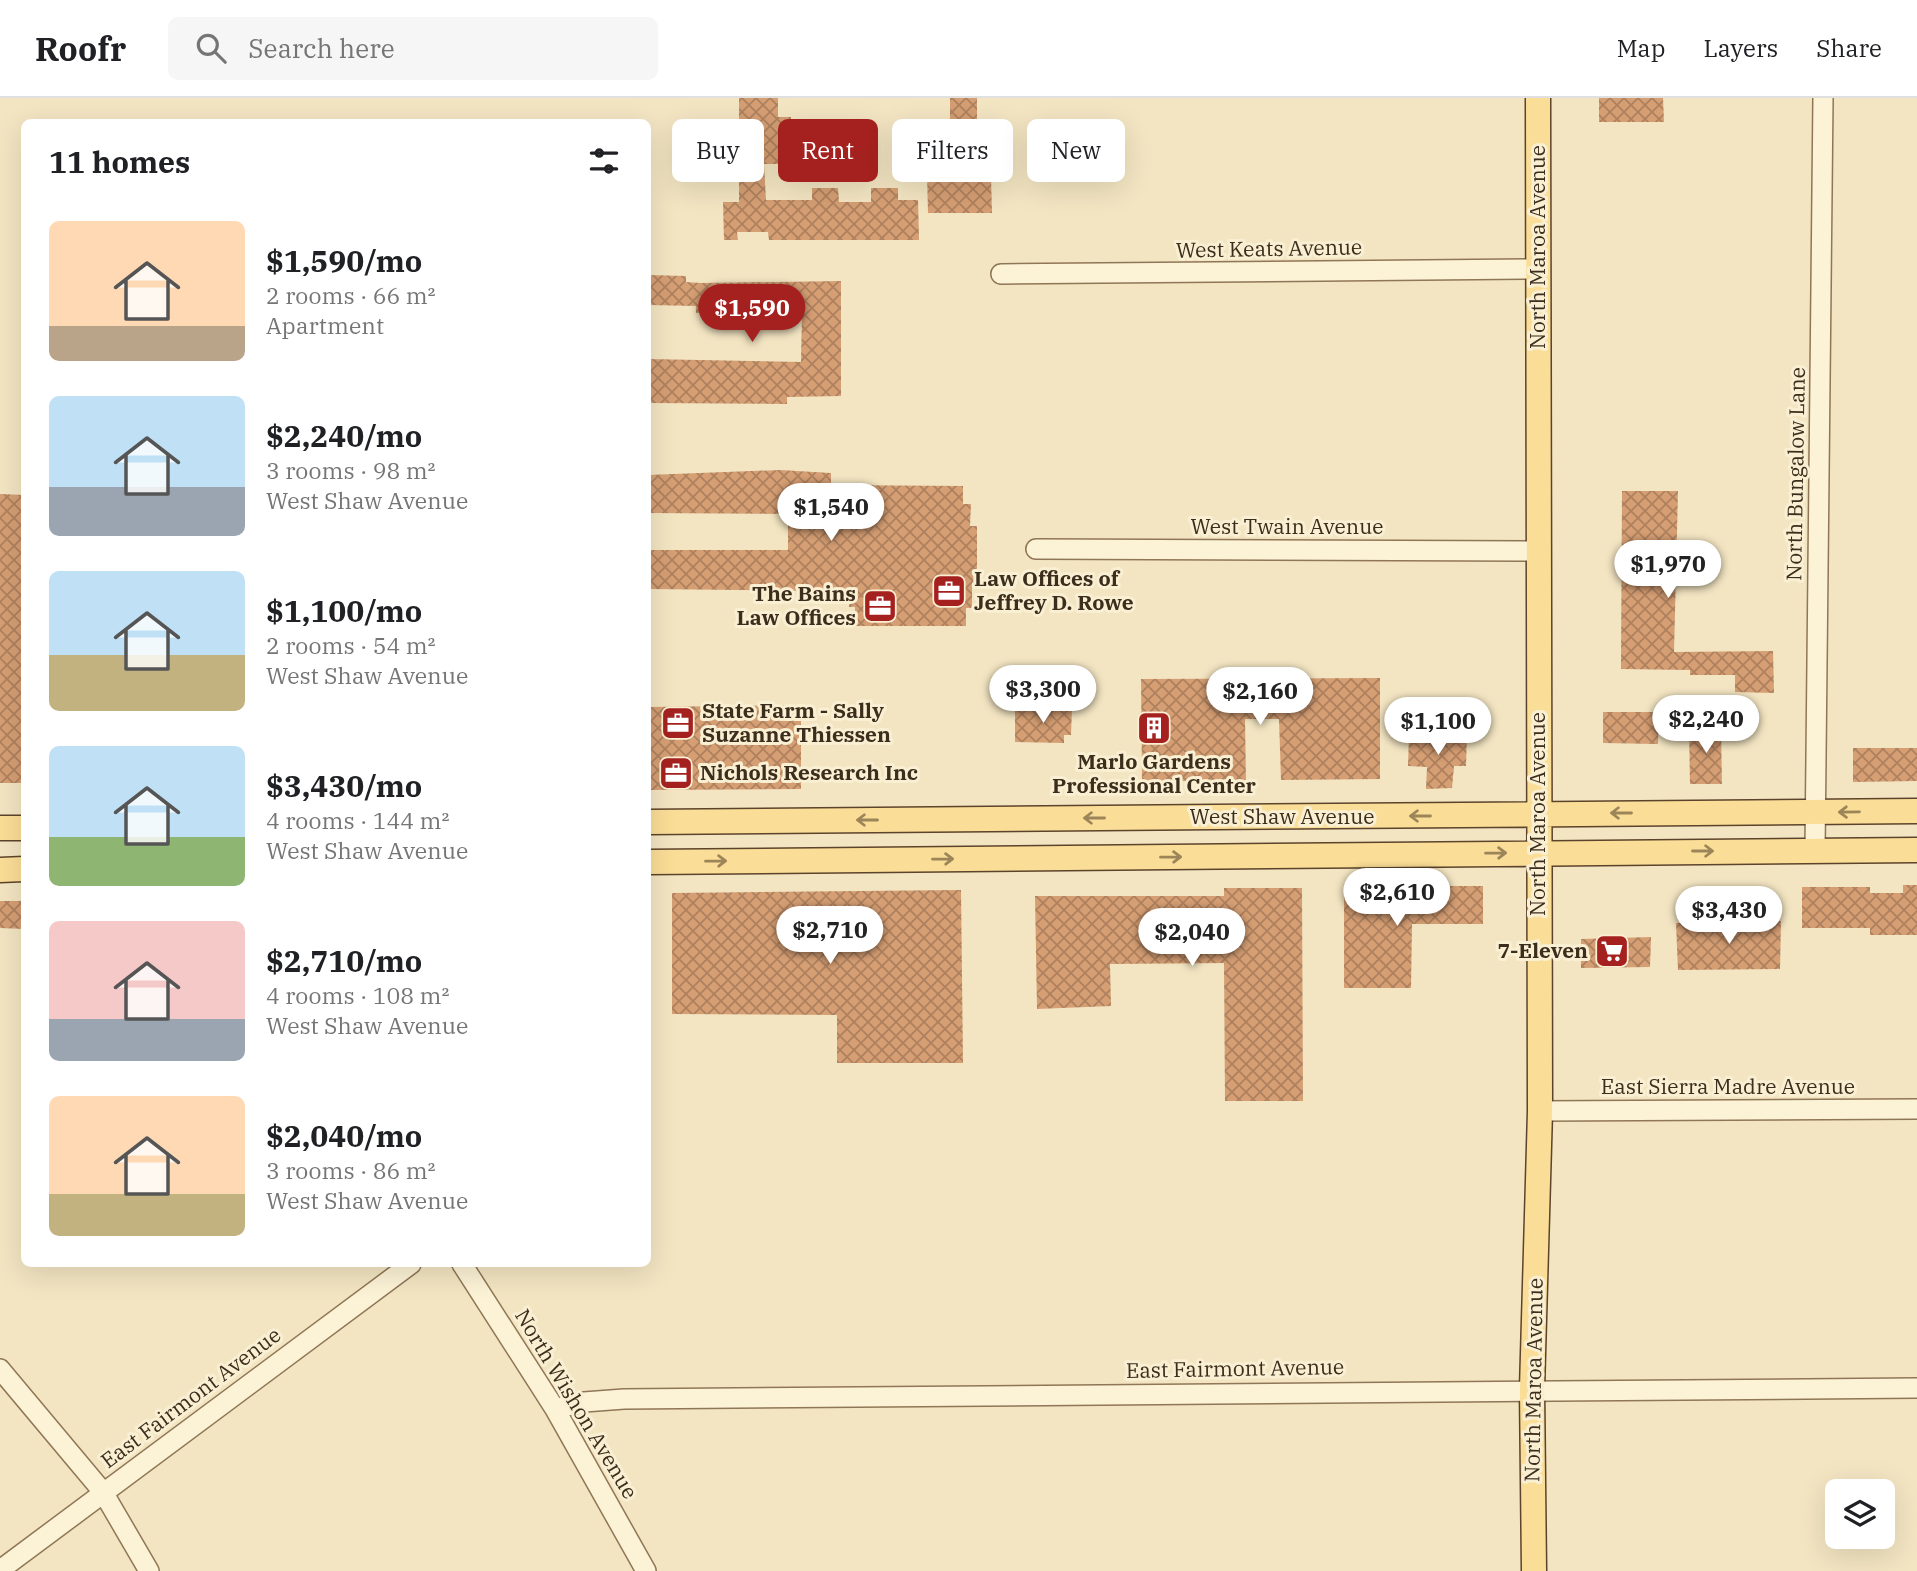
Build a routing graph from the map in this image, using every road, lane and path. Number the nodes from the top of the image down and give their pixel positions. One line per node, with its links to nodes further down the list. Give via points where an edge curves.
1 (1538, 98): 3 (main road, North Maroa Avenue)
2 (1823, 98): 8 (street, North Bungalow Lane)
3 (1537, 270): 4 (street, West Keats Avenue); 6 (main road, North Maroa Avenue)
4 (1001, 274)
5 (1035, 549): 6 (street, West Twain Avenue)
6 (1538, 551): 9 (main road, North Maroa Avenue)
7 (1917, 811): 8 (main road, West Shaw Avenue, one-way to 8)
8 (1815, 812): 9 (main road, West Shaw Avenue, one-way to 9); 14 (street, North Bungalow Lane)
9 (1537, 814): 10 (main road, West Shaw Avenue, one-way to 10); 15 (main road, North Maroa Avenue)
10 (651, 822)
11 (0, 828): 12 (main road)
12 (21, 828)
13 (1917, 850): 14 (main road, West Shaw Avenue)
14 (1815, 851): 15 (main road, West Shaw Avenue, one-way to 14)
15 (1537, 853): 16 (main road, West Shaw Avenue, one-way to 15); 20 (main road, North Maroa Avenue)
16 (651, 862)
17 (21, 869): 18 (main road)
18 (0, 870)
19 (1917, 1109): 20 (street, East Sierra Madre Avenue)
20 (1540, 1111): 25 (main road, North Maroa Avenue)
21 (407, 1267): 27 (street, East Fairmont Avenue)
22 (464, 1267): 26 (street, North Wishon Avenue)
23 (0, 1369): 27 (street)
24 (1917, 1388): 25 (street, East Fairmont Avenue)
25 (1532, 1389): 26 (street, East Fairmont Avenue, via 624,1399); 31 (main road, North Maroa Avenue)
26 (555, 1409): 30 (street, North Wishon Avenue)
27 (103, 1492): 28 (street, East Fairmont Avenue); 29 (street)
28 (0, 1570)
29 (149, 1571)
30 (646, 1571)
31 (1534, 1571)

